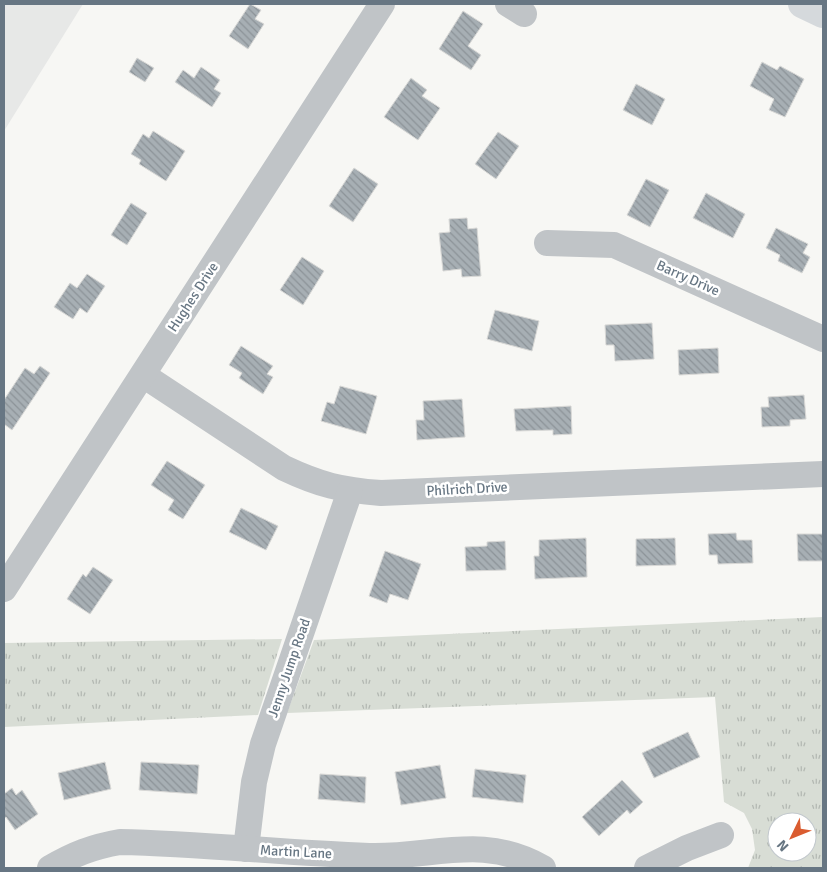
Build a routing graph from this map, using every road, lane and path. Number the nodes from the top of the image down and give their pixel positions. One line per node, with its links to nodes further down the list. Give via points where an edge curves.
1 (382, 4): 6 (street, Hughes Drive)
2 (802, 4): 3 (main road)
3 (823, 14)
4 (546, 243): 5 (street, Barry Drive, via 614,245)
5 (823, 339)
6 (143, 375): 8 (street, Philrich Drive, via 284,468); 9 (street, Hughes Drive)
7 (823, 474): 8 (street, Philrich Drive, via 380,493)
8 (350, 491): 11 (street, Jenny Jump Road, via 263,744 254,782)
9 (4, 589)
10 (721, 835): 14 (street)
11 (246, 849): 12 (street, Martin Lane, via 120,842 95,846); 13 (street, Martin Lane, via 372,856 460,848 485,849 509,854)
12 (50, 868)
13 (543, 868)
14 (647, 868)

